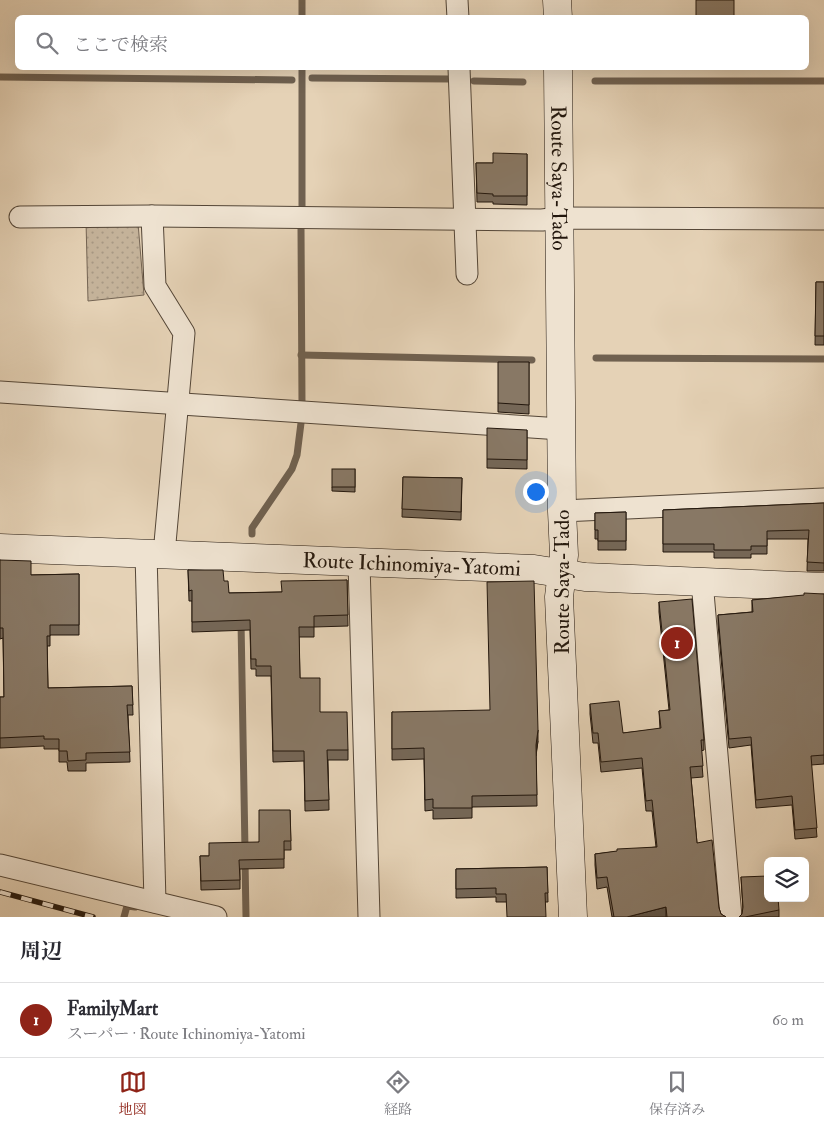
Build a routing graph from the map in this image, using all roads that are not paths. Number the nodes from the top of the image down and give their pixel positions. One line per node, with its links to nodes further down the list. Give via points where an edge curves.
1 (457, 0): 3 (street)
2 (557, 0): 4 (main road)
3 (458, 15)
4 (558, 15)
5 (459, 70): 10 (street)
6 (558, 70): 9 (main road, Route Saya-Tado)
7 (152, 216): 8 (street); 10 (street); 14 (street, via 155,286 184,333)
8 (20, 217)
9 (559, 218): 10 (street); 11 (street); 15 (main road, Route Saya-Tado)
10 (465, 219): 12 (street)
11 (824, 220)
12 (467, 274)
13 (0, 392): 14 (street)
14 (178, 404): 15 (street); 19 (street)
15 (561, 429): 17 (main road, Route Saya-Tado)
16 (824, 499): 17 (street)
17 (562, 511): 21 (main road, Route Saya-Tado)
18 (0, 548): 19 (main road, Route Ichinomiya-Yatomi)
19 (155, 553): 20 (main road, Route Ichinomiya-Yatomi); 25 (street)
20 (359, 563): 21 (main road, Route Ichinomiya-Yatomi); 27 (street)
21 (562, 573): 22 (main road, Route Ichinomiya-Yatomi, via 586,577); 28 (main road, Route Saya-Tado, via 559,597)
22 (702, 581): 23 (main road, Route Ichinomiya-Yatomi); 29 (street)
23 (824, 587)
24 (0, 865): 25 (street)
25 (155, 902): 26 (street)
26 (216, 917)
27 (369, 917)
28 (572, 917)
29 (731, 917)

